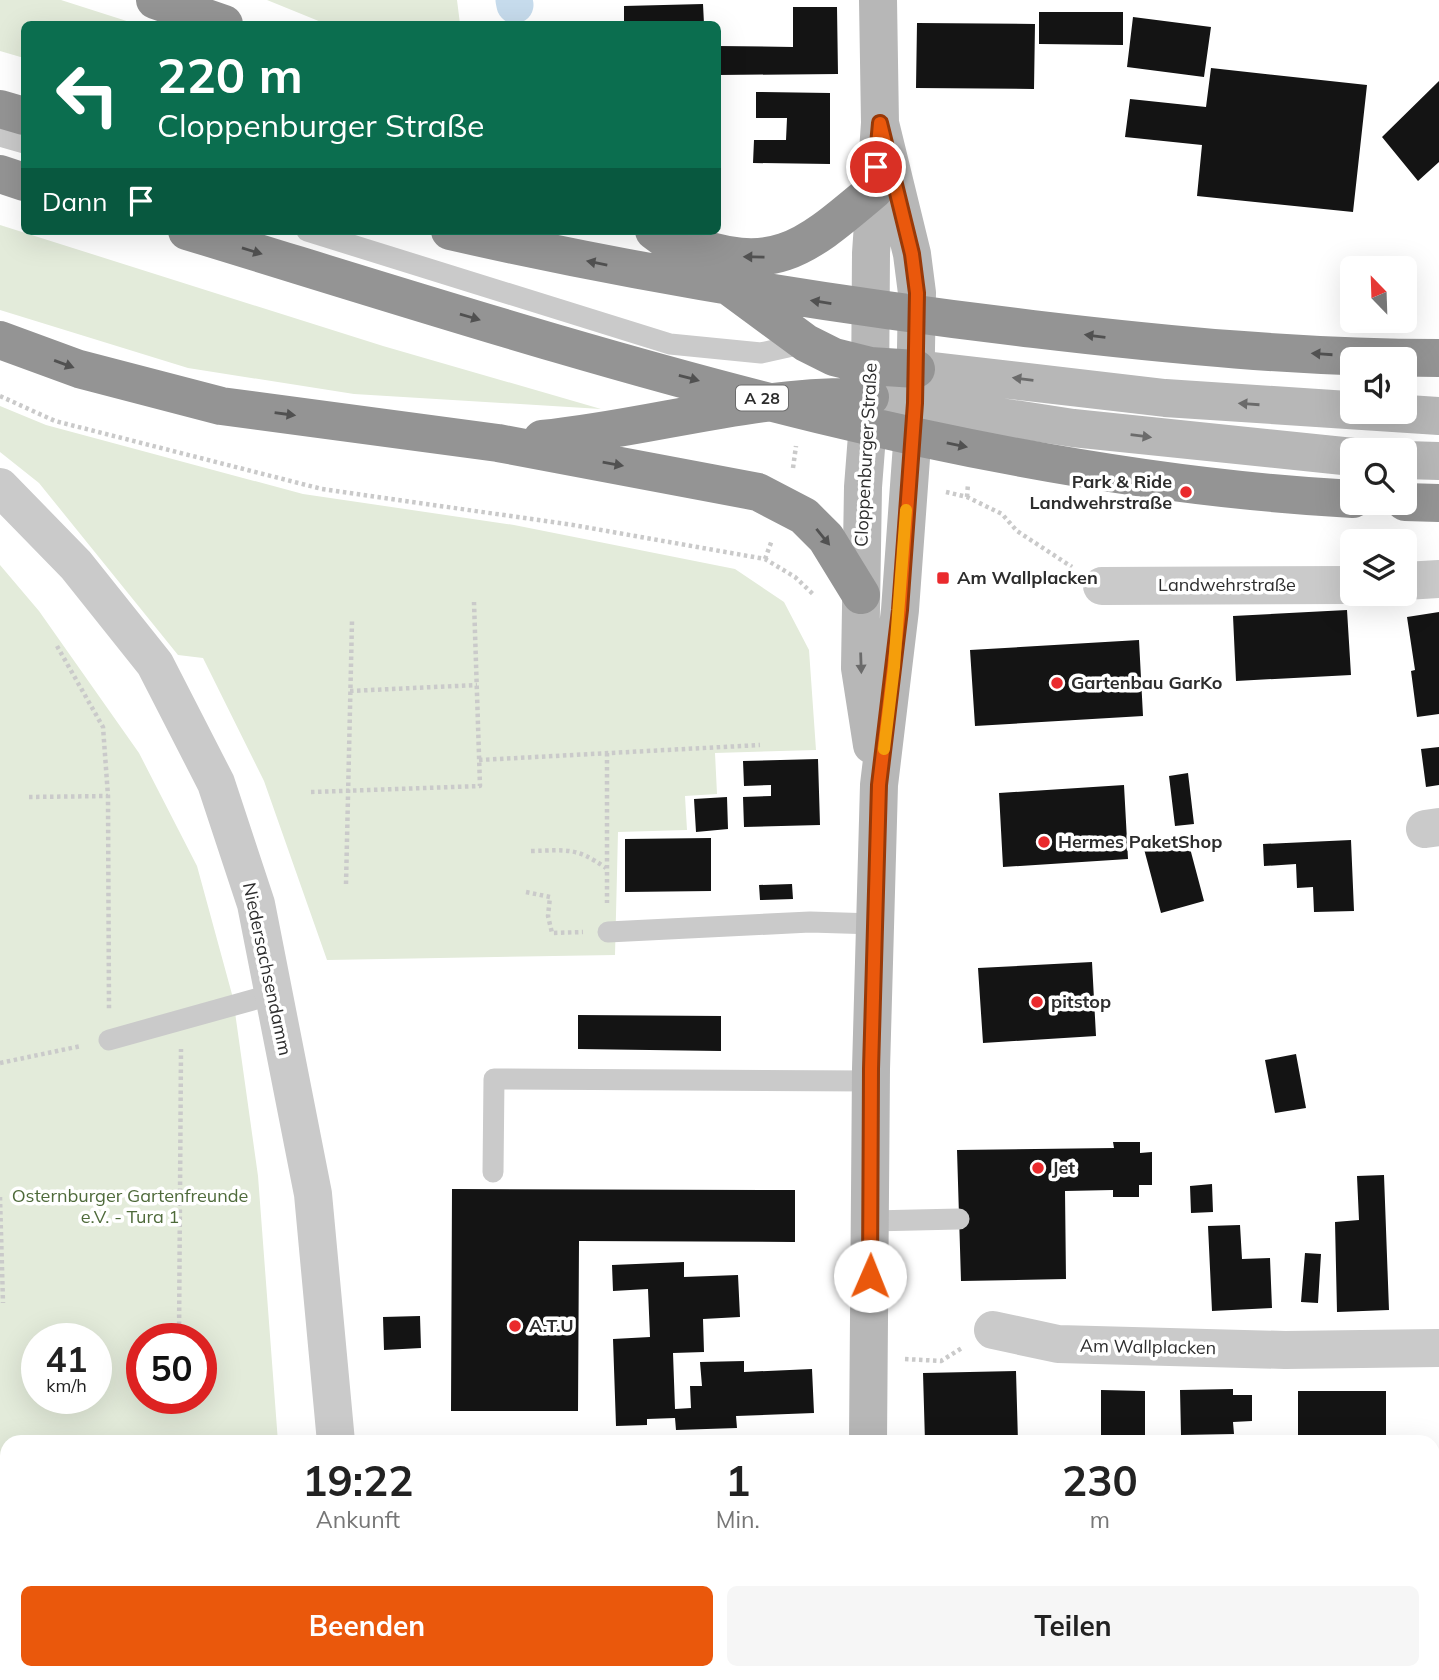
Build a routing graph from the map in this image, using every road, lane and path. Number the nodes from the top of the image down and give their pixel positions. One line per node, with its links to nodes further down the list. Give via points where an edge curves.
1 (155, 0): 3 (highway)
2 (878, 0): 6 (main road, Cloppenburger Straße)
3 (215, 21)
4 (0, 108): 5 (highway)
5 (21, 115)
6 (880, 123): 11 (main road, Cloppenburger Straße); 21 (main road, Cloppenburger Straße, via 912,254 917,293)
7 (0, 136): 8 (lane)
8 (21, 142)
9 (0, 174): 10 (highway)
10 (21, 180)
11 (874, 190): 16 (highway, one-way to 16, via 797,249 758,259 708,251); 20 (main road, Cloppenburger Straße)
12 (200, 235): 30 (highway, A 28, one-way to 30, via 616,359 964,447 1107,471)
13 (320, 235): 18 (lane, via 670,344 761,353)
14 (469, 235): 19 (highway, one-way to 14, via 1160,344 866,309 677,278)
15 (660, 235): 18 (highway)
16 (666, 235)
17 (0, 340): 24 (highway, one-way to 24, via 79,369 221,406)
18 (806, 343): 20 (highway)
19 (1439, 358)
20 (870, 381): 21 (highway); 24 (highway, via 575,436); 37 (main road, Cloppenburger Straße)
21 (915, 386): 23 (main road, one-way to 21); 25 (main road, one-way to 25, via 1073,428); 29 (main road, Cloppenburger Straße)
22 (0, 396): 39 (path, via 55,421 322,489 573,525 765,559 795,577)
23 (1439, 416)
24 (498, 443): 37 (highway, one-way to 37, via 758,492 804,516 826,538)
25 (1340, 456)
26 (1417, 460): 27 (main road)
27 (1439, 461)
28 (0, 487): 58 (street, Niedersachsendamm, via 76,565 155,664 216,783 256,904)
29 (907, 488): 36 (path, via 967,497 1002,514 1017,531); 47 (main road, Cloppenburger Straße, via 894,667)
30 (1340, 498)
31 (1417, 502): 32 (highway)
32 (1439, 503)
33 (1439, 579): 34 (street)
34 (1417, 581)
35 (1340, 585): 36 (street, Landwehrstraße)
36 (1102, 586)
37 (861, 595): 47 (main road, Cloppenburger Straße, one-way to 47, via 860,668)
38 (474, 603): 42 (path)
39 (821, 603)
40 (352, 621): 43 (path)
41 (57, 646): 50 (path, via 103,727)
42 (477, 685): 43 (path); 46 (path)
43 (350, 691): 48 (path)
44 (760, 745): 45 (path)
45 (607, 753): 46 (path); 53 (path)
46 (479, 760): 48 (path, via 480,786)
47 (879, 785): 56 (main road, Cloppenburger Straße)
48 (348, 790): 49 (path); 54 (path)
49 (311, 792)
50 (108, 796): 51 (path); 60 (path)
51 (29, 797)
52 (531, 851): 53 (path, via 574,850)
53 (607, 869): 57 (path)
54 (345, 884)
55 (526, 892): 57 (path, via 550,897 552,933)
56 (875, 924): 57 (lane, via 810,922); 62 (main road, Cloppenburger Straße)
57 (608, 932)
58 (274, 994): 59 (lane); 72 (street, Niedersachsendamm, via 313,1194)
59 (181, 1020): 60 (lane); 68 (path)
60 (109, 1040): 61 (path)
61 (0, 1063)
62 (871, 1081): 63 (lane, via 494,1079); 66 (main road, Cloppenburger Straße)
63 (493, 1172)
64 (0, 1197): 67 (path)
65 (959, 1219): 66 (lane)
66 (872, 1221): 71 (main road, Cloppenburger Straße)
67 (3, 1303)
68 (179, 1323)
69 (993, 1330): 70 (street, Am Wallplacken, via 1058,1344 1285,1350); 71 (path, via 941,1361)
70 (1439, 1348)
71 (868, 1358): 73 (main road, Cloppenburger Straße)
72 (334, 1435)
73 (868, 1435)

